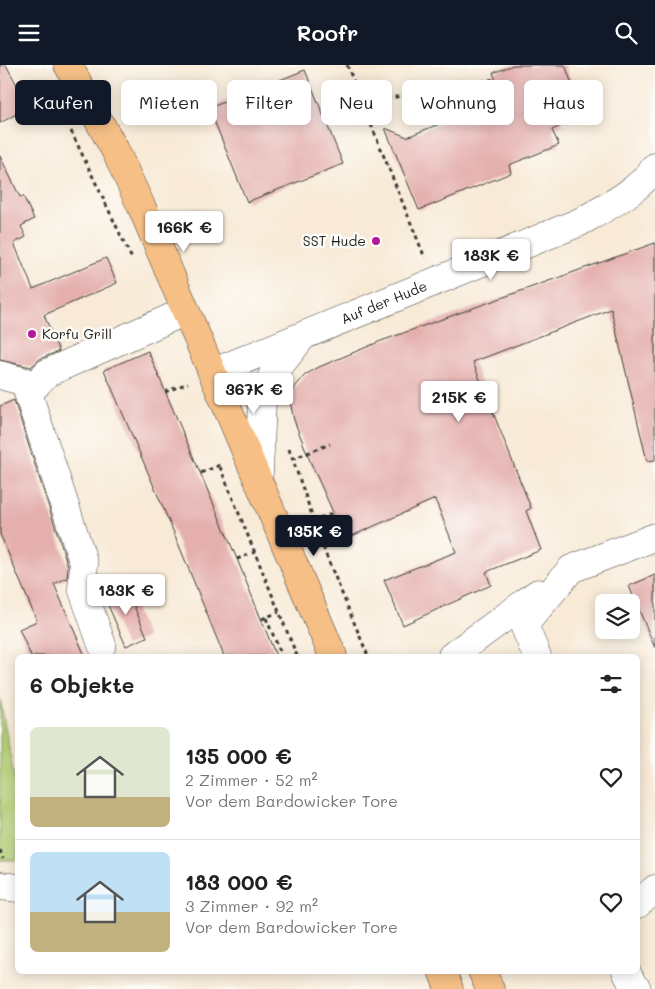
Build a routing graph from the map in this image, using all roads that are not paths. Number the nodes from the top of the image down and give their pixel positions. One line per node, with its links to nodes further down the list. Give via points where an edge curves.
1 (68, 65): 3 (main road, via 115,151)
2 (653, 174): 4 (street, Auf der Hude, via 614,203 580,222)
3 (186, 311): 5 (main road); 7 (street, via 47,373)
4 (303, 336): 5 (street, Auf der Hude); 8 (street, via 273,375 262,399 259,473)
5 (212, 373): 8 (main road)
6 (0, 375): 7 (street)
7 (36, 385): 11 (street, via 28,393 84,564 82,588)
8 (256, 474): 12 (main road)
9 (655, 537): 10 (street)
10 (571, 569): 13 (street); 14 (street, via 524,625)
11 (102, 645)
12 (332, 654)
13 (455, 654)
14 (536, 654)
15 (0, 886): 16 (street)
16 (15, 888)
17 (655, 889): 18 (street)
18 (640, 902)
19 (443, 974): 22 (main road)
20 (483, 974): 23 (main road)
21 (628, 974): 24 (street)
22 (449, 989)
23 (490, 989)
24 (637, 989)

